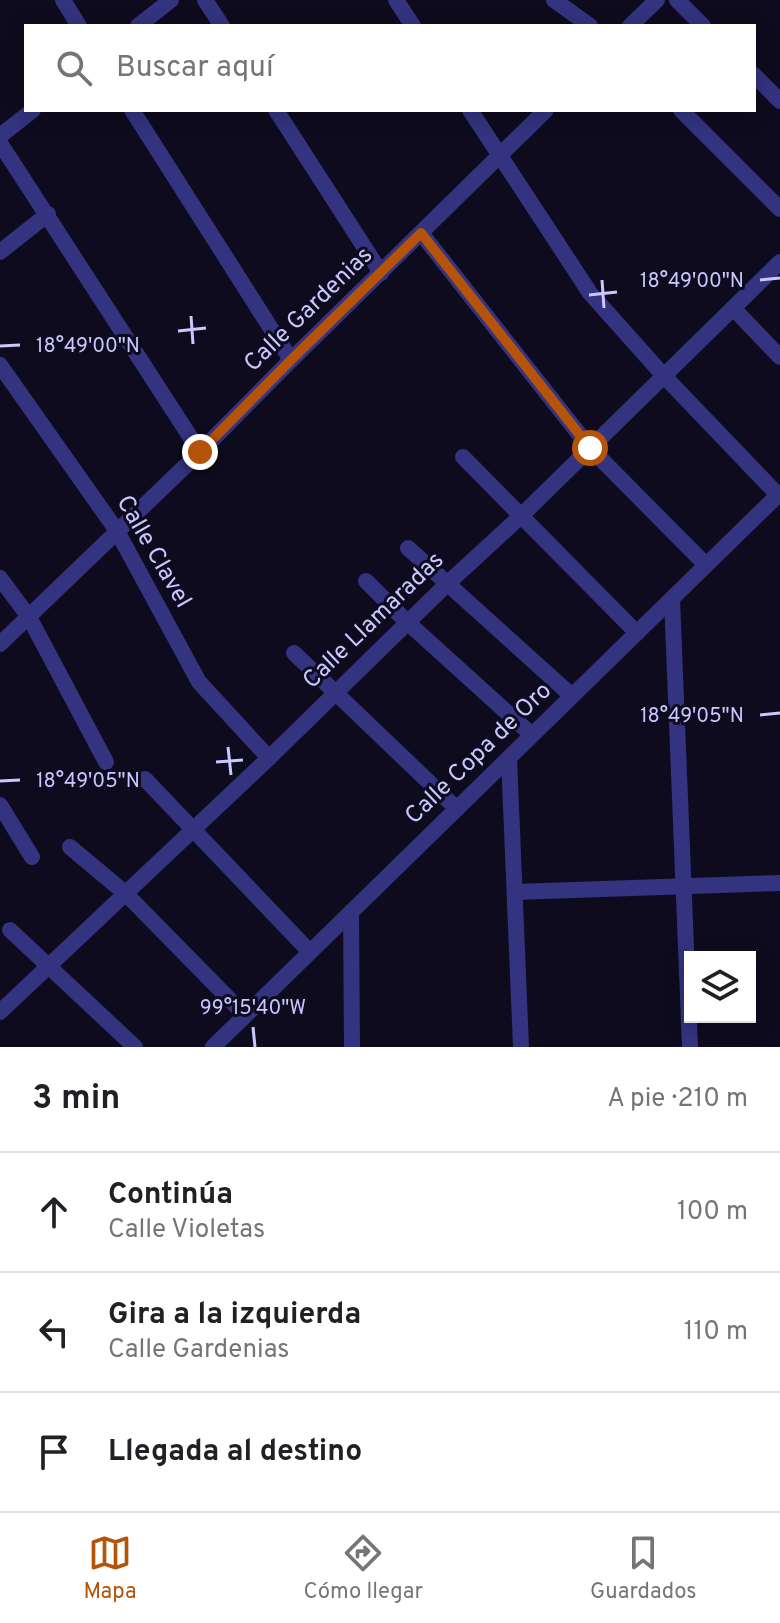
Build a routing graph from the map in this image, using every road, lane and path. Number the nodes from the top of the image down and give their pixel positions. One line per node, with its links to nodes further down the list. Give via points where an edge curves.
1 (63, 0): 8 (street)
2 (171, 0): 9 (street)
3 (205, 0): 10 (street)
4 (396, 0): 11 (street)
5 (554, 0): 12 (street)
6 (657, 0): 13 (street)
7 (677, 0): 14 (street)
8 (78, 24)
9 (141, 24)
10 (221, 24)
11 (412, 24)
12 (587, 24)
13 (632, 24)
14 (701, 24)
15 (756, 77): 16 (street)
16 (780, 101)
17 (30, 112): 23 (street)
18 (133, 112): 34 (street)
19 (277, 112): 31 (street)
20 (471, 112): 25 (street, Calle Copa de Oro)
21 (544, 112): 25 (street, Calle Gardenias)
22 (683, 112): 26 (street)
23 (0, 136)
24 (0, 143): 27 (street)
25 (501, 156): 28 (street, Calle Gardenias); 36 (street, Calle Copa de Oro, via 590,293)
26 (780, 209)
27 (48, 214): 29 (street); 38 (street)
28 (421, 233): 31 (street, Calle Gardenias); 37 (street)
29 (0, 252)
30 (780, 262): 32 (street, Calle Llamaradas)
31 (381, 273): 34 (street, Calle Gardenias)
32 (733, 308): 33 (street); 36 (street, Calle Llamaradas)
33 (780, 357)
34 (291, 360): 38 (street, Calle Gardenias)
35 (0, 365): 42 (street, Calle Clavel)
36 (664, 376): 37 (street, Calle Llamaradas); 40 (street, Calle Copa de Oro)
37 (590, 448): 41 (street, Calle Llamaradas); 44 (street)
38 (200, 452): 42 (street, Calle Gardenias)
39 (463, 457): 41 (street)
40 (779, 494): 44 (street, Calle Copa de Oro)
41 (522, 515): 47 (street, Calle Llamaradas); 51 (street)
42 (117, 531): 49 (street, Calle Gardenias); 57 (street, Calle Clavel, via 199,682)
43 (408, 548): 47 (street)
44 (706, 565): 48 (street, Calle Copa de Oro)
45 (0, 578): 49 (street)
46 (366, 581): 50 (street)
47 (447, 584): 50 (street, Calle Llamaradas); 55 (street)
48 (672, 599): 51 (street, Calle Copa de Oro); 67 (street)
49 (29, 617): 52 (street, Calle Gardenias); 59 (street)
50 (407, 622): 54 (street, Calle Llamaradas); 56 (street)
51 (637, 633): 55 (street, Calle Copa de Oro)
52 (0, 644)
53 (294, 653): 54 (street)
54 (336, 692): 57 (street, Calle Llamaradas); 62 (street)
55 (572, 696): 56 (street, Calle Copa de Oro)
56 (532, 735): 58 (street, Calle Copa de Oro)
57 (269, 758): 63 (street, Calle Llamaradas)
58 (509, 758): 62 (street, Calle Copa de Oro); 68 (street)
59 (106, 762)
60 (145, 779): 63 (street)
61 (0, 805): 65 (street)
62 (457, 809): 70 (street, Calle Copa de Oro)
63 (195, 830): 69 (street, Calle Llamaradas); 72 (street)
64 (70, 847): 69 (street)
65 (32, 857)
66 (780, 883): 67 (street)
67 (685, 886): 68 (street); 80 (street)
68 (515, 892): 79 (street)
69 (125, 893): 73 (street, Calle Llamaradas); 75 (street)
70 (351, 912): 72 (street, Calle Copa de Oro); 78 (street)
71 (10, 930): 73 (street)
72 (310, 952): 75 (street, Calle Copa de Oro)
73 (49, 966): 74 (street, Calle Llamaradas); 76 (street)
74 (0, 1012)
75 (245, 1015): 77 (street, Calle Copa de Oro)
76 (135, 1047)
77 (213, 1047)
78 (352, 1047)
79 (521, 1047)
80 (690, 1047)

